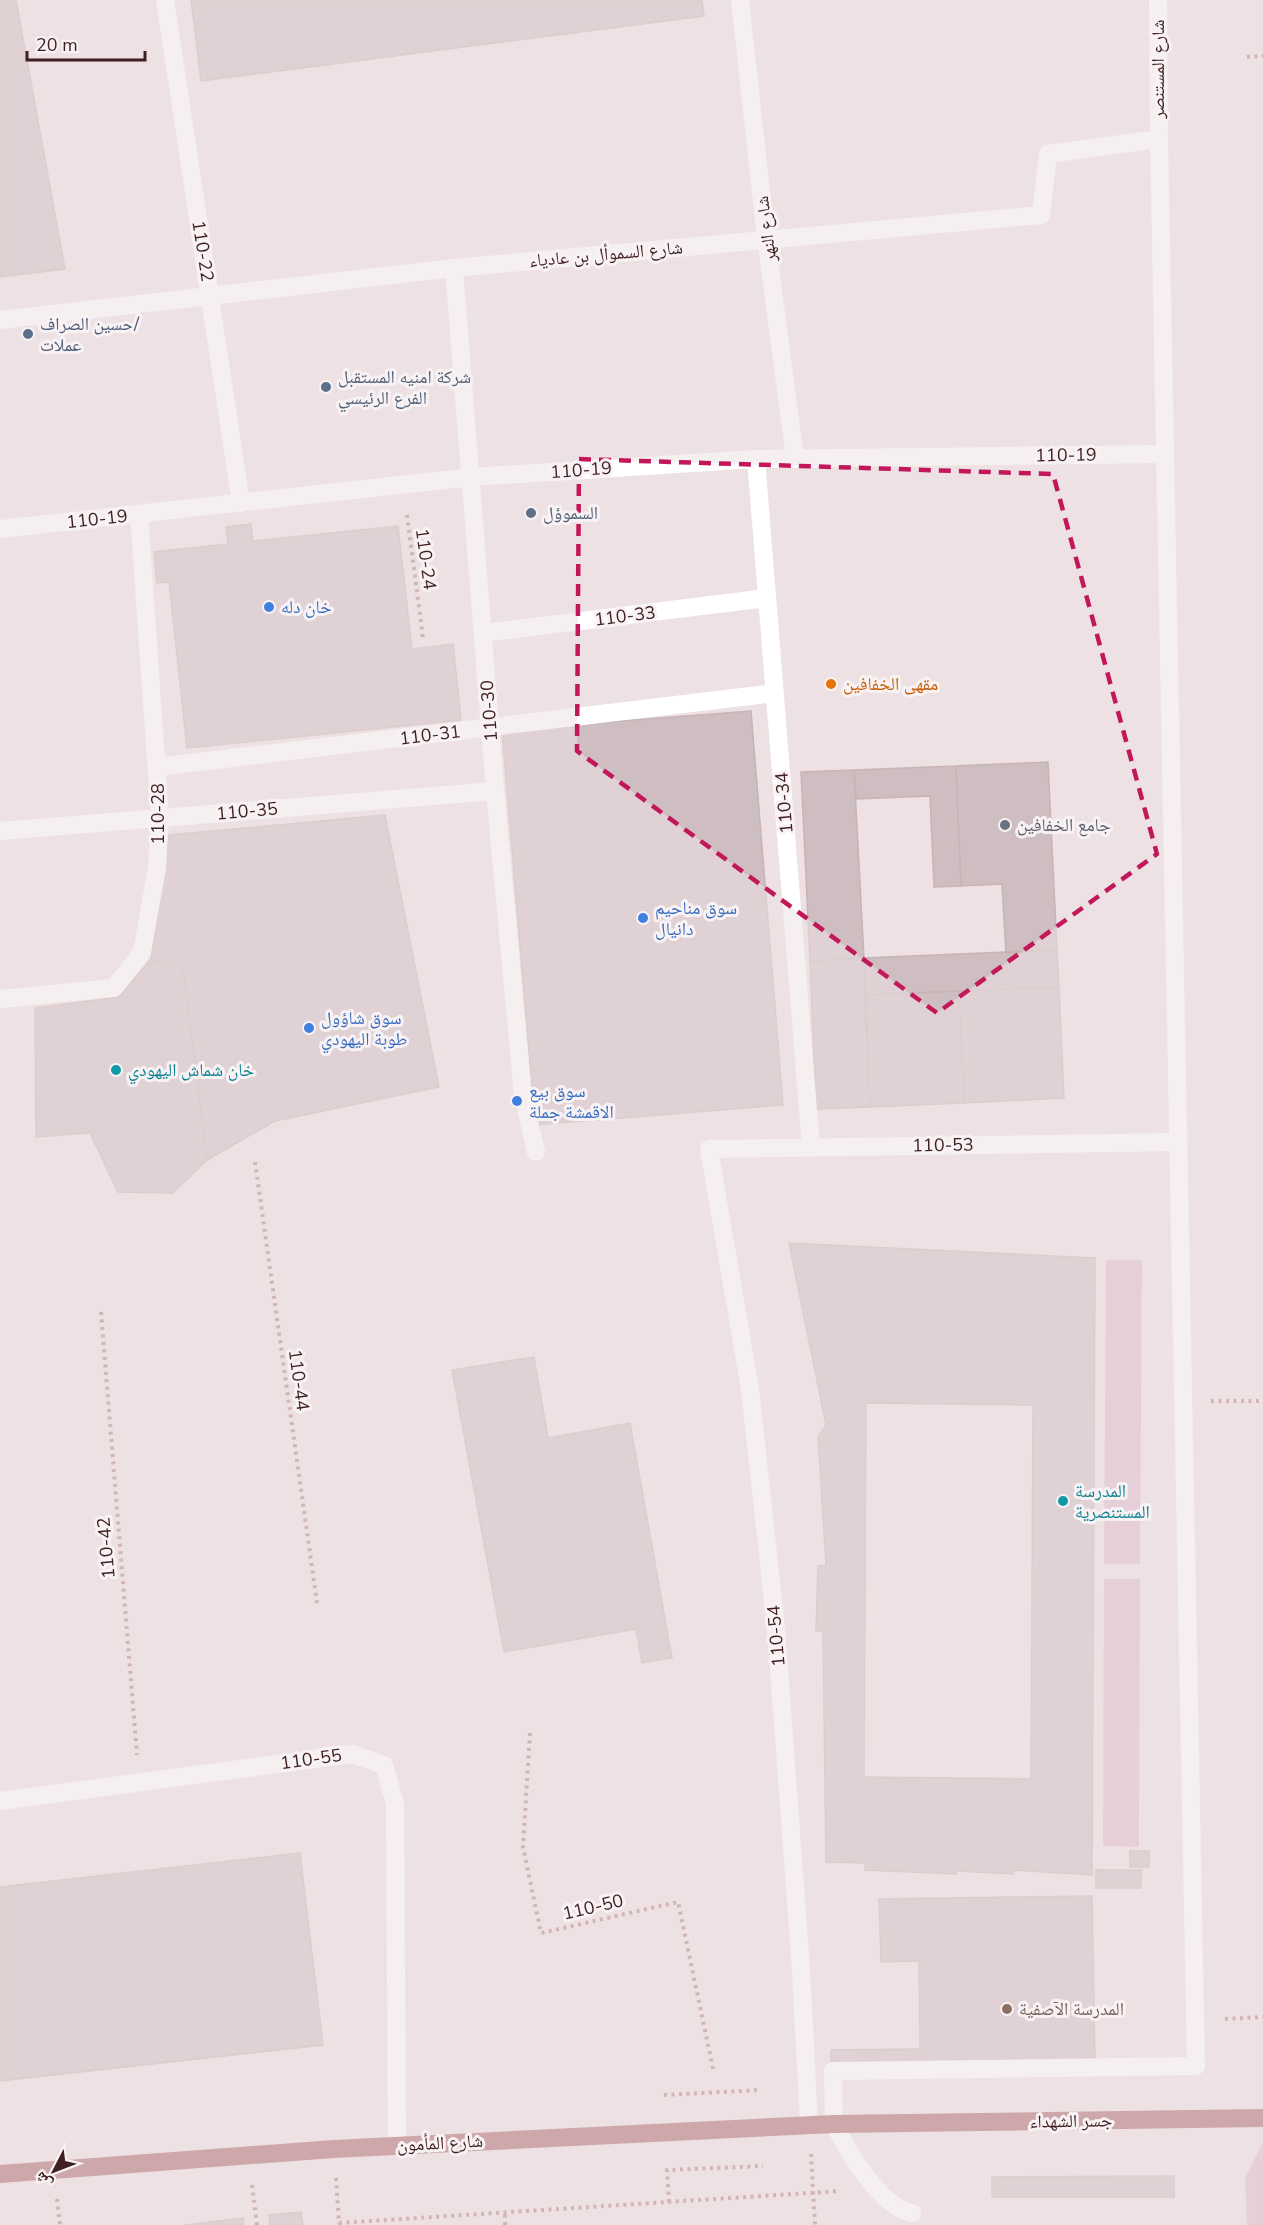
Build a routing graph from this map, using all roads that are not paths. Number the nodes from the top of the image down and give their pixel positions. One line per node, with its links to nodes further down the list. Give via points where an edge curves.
1 (165, 0): 7 (street, 110-22)
2 (741, 0): 5 (street, شارع النهر)
3 (1158, 0): 4 (street, شارع المستنصر)
4 (1158, 139): 5 (street, شارع السموأل بن عادياء, via 1048,154 1041,215); 9 (street, شارع المستنصر)
5 (766, 238): 6 (street, شارع السموأل بن عادياء); 10 (street, شارع النهر)
6 (454, 268): 7 (street, شارع السموأل بن عادياء); 12 (street, 110-30)
7 (210, 296): 8 (street, شارع السموأل بن عادياء); 13 (street, 110-22)
8 (0, 320)
9 (1164, 454): 10 (street, 110-19); 25 (street, شارع المستنصر)
10 (795, 458): 11 (street, 110-19)
11 (756, 459): 12 (street, 110-19); 16 (street, 110-34)
12 (472, 477): 13 (street, 110-19); 17 (street, 110-30)
13 (241, 503): 14 (street, 110-19)
14 (139, 514): 15 (street, 110-19); 20 (street, 110-28)
15 (0, 529)
16 (767, 598): 17 (street, 110-33); 18 (street, 110-34)
17 (484, 633): 19 (street, 110-30)
18 (775, 693): 19 (street, 110-31); 26 (street, 110-34)
19 (490, 728): 20 (street, 110-31); 21 (street, 110-30)
20 (157, 767): 22 (street, 110-28)
21 (495, 790): 22 (street, 110-35); 28 (street, 110-30, via 523,1095)
22 (160, 818): 23 (street, 110-35); 24 (street, 110-28, via 157,868 142,952 114,988)
23 (0, 831)
24 (0, 999)
25 (1178, 1142): 26 (street, 110-53); 32 (street, شارع المستنصر, via 1196,2066 833,2071)
26 (811, 1148): 27 (street, 110-53)
27 (709, 1149): 33 (street, 110-54, via 750,1389 776,1628)
28 (536, 1152)
29 (0, 1801): 34 (street, 110-55, via 352,1754 384,1765 395,1804)
30 (1263, 2118): 31 (main road, جسر الشهداء)
31 (880, 2123): 32 (main road, شارع المأمون)
32 (834, 2124): 33 (main road, شارع المأمون); 36 (street, via 850,2155 887,2200)
33 (809, 2126): 34 (main road, شارع المأمون)
34 (397, 2146): 35 (main road, شارع المأمون)
35 (0, 2174)
36 (912, 2213)

